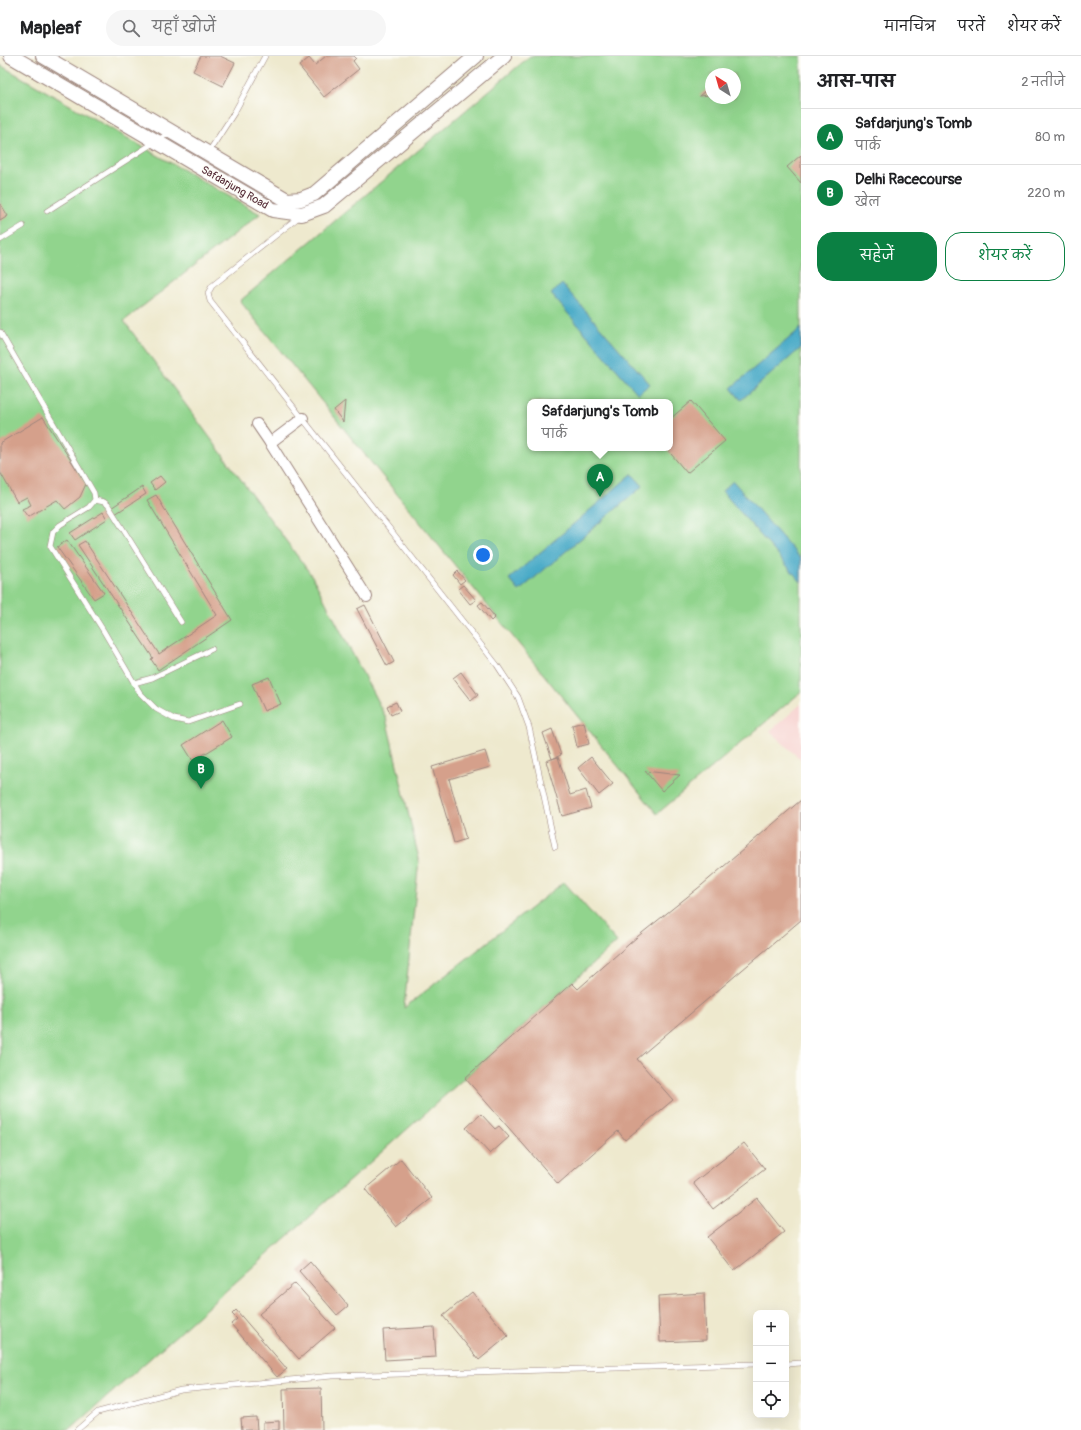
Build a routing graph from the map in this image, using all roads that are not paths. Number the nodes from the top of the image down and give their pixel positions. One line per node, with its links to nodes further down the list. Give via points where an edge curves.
1 (11, 56): 7 (main road, Safdarjung Road)
2 (43, 56): 6 (main road, Safdarjung Road)
3 (265, 56): 8 (lane, via 234,113)
4 (476, 56): 8 (main road, Safdarjung Road, via 312,197 287,200)
5 (504, 56): 10 (main road, Safdarjung Road, via 324,206)
6 (171, 132): 7 (lane); 8 (main road, Safdarjung Road)
7 (156, 141): 9 (lane); 10 (main road, Safdarjung Road, via 273,210)
8 (208, 153)
9 (47, 211)
10 (304, 211): 14 (lane, via 212,286 208,293 210,301)
11 (23, 226): 12 (lane)
12 (0, 240)
13 (0, 332): 17 (lane, via 94,493)
14 (303, 418): 16 (street); 23 (lane, via 497,665 518,697 529,727)
15 (257, 424): 16 (street)
16 (270, 443): 18 (street)
17 (95, 500): 19 (lane, via 108,505); 21 (lane, via 53,532 50,546)
18 (367, 596)
19 (181, 622)
20 (212, 649): 21 (lane, via 152,678)
21 (134, 683): 22 (lane, via 156,709 174,720 188,722)
22 (240, 704)
23 (555, 847)
24 (801, 1363): 26 (lane)
25 (753, 1364): 27 (lane, via 324,1376 181,1390 98,1412)
26 (789, 1364)
27 (77, 1430)

